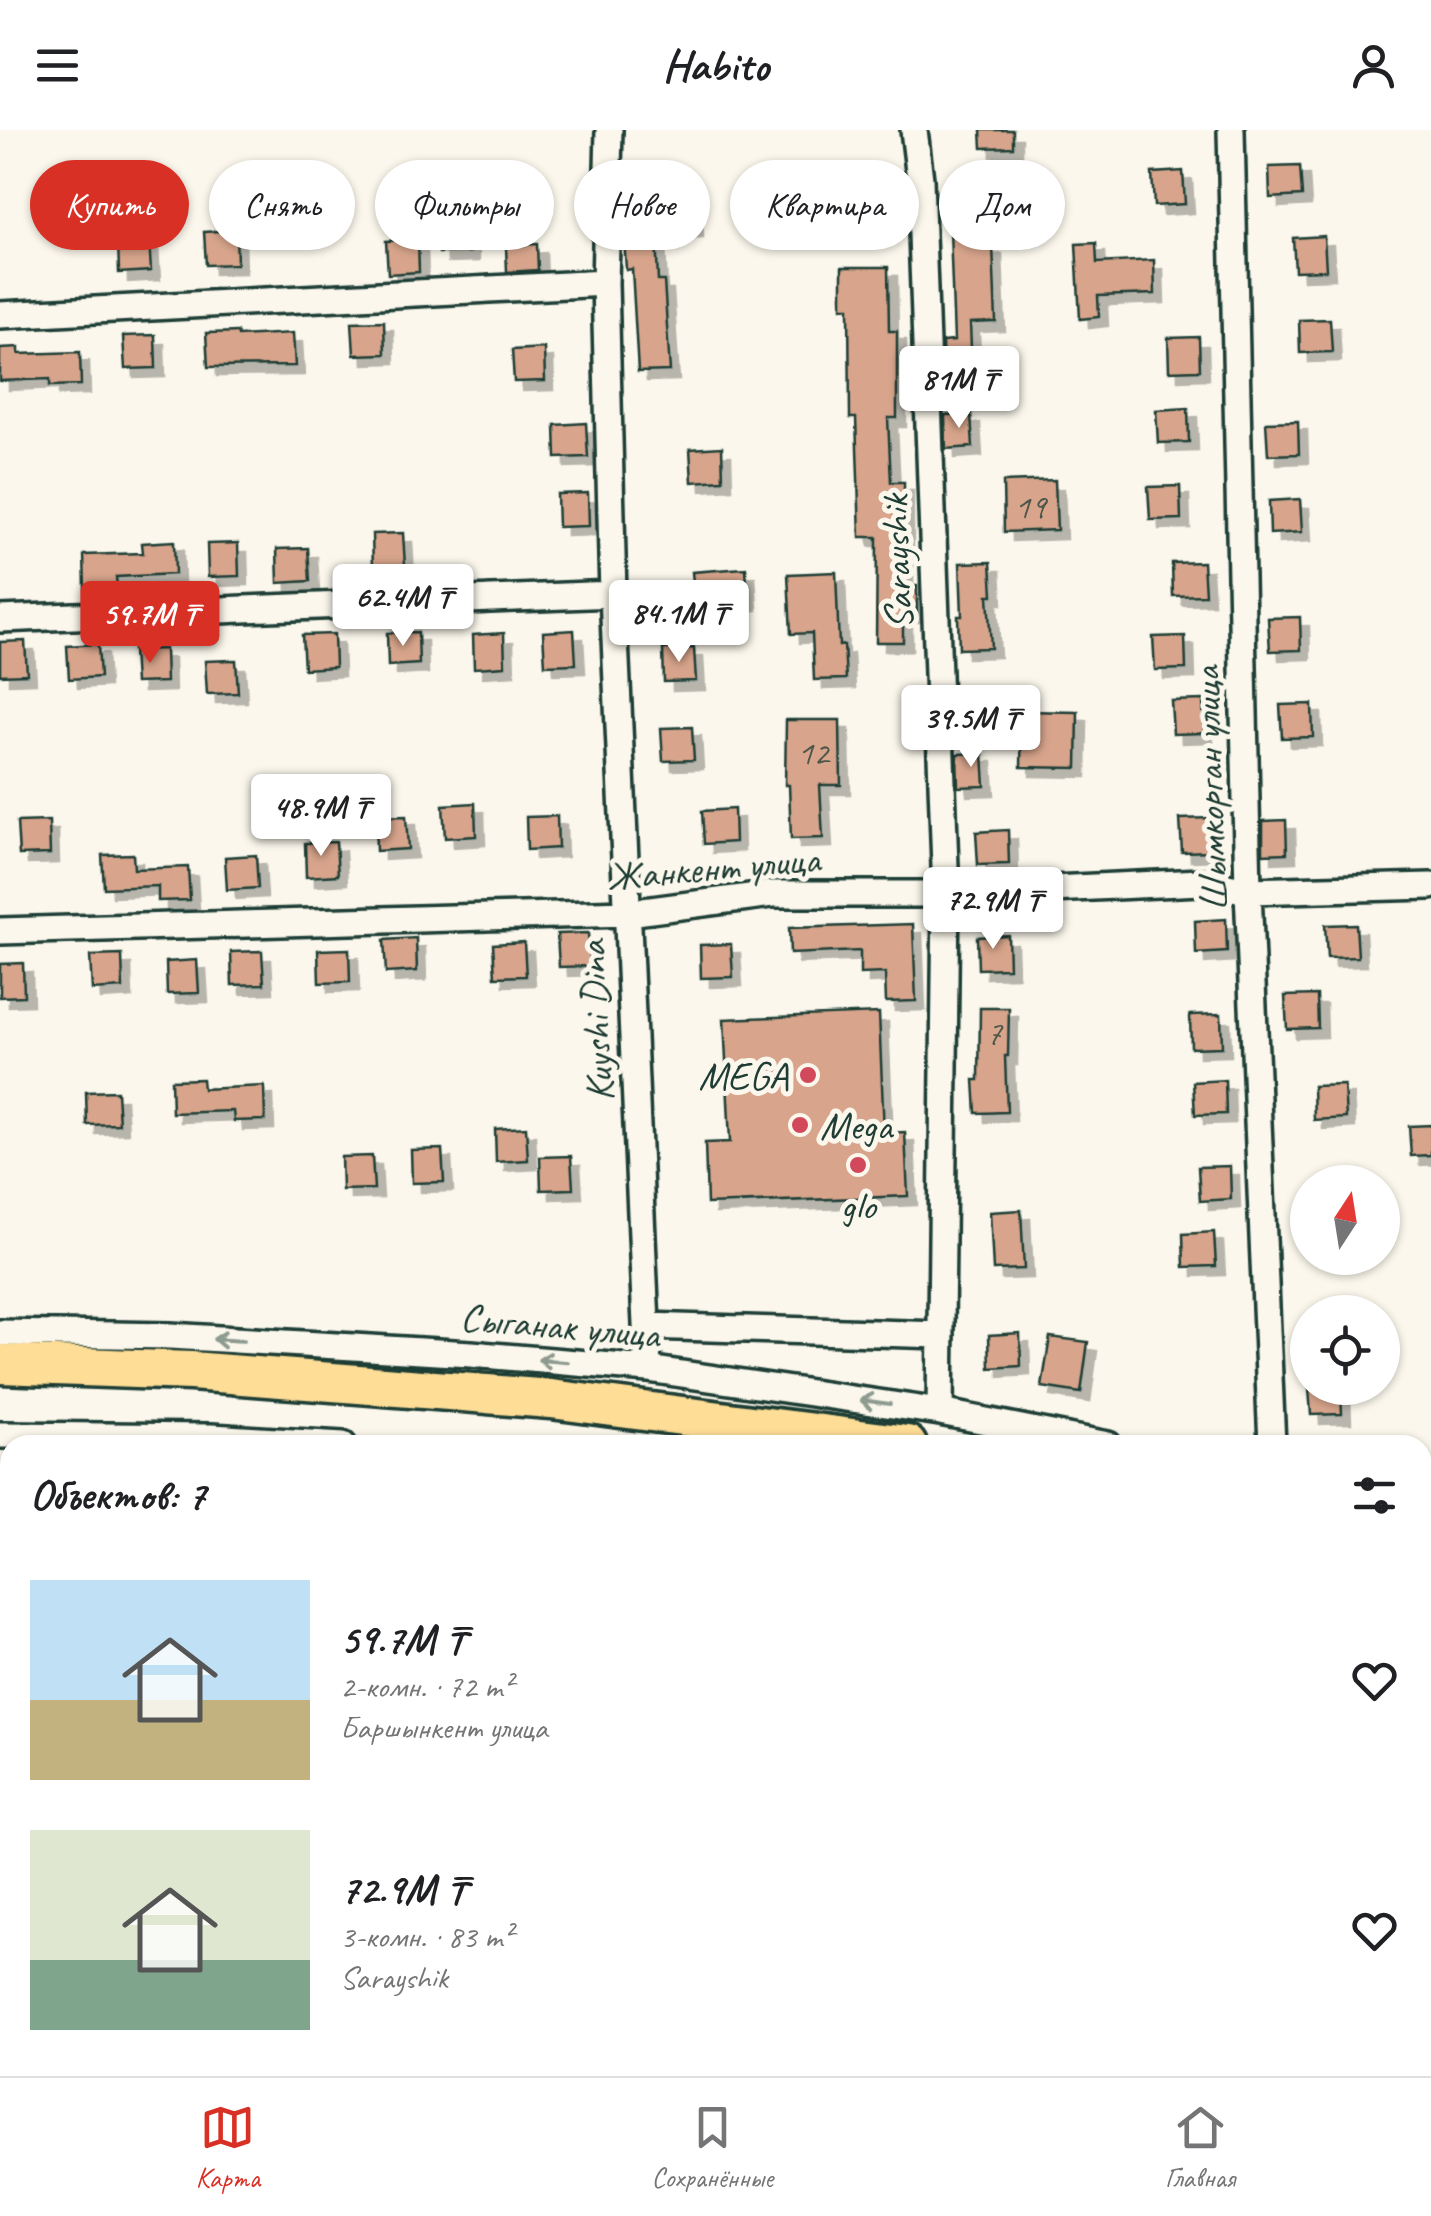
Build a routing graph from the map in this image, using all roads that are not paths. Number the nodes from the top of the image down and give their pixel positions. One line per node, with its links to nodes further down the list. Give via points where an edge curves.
1 (609, 130): 4 (street, Kuyshi Dina)
2 (914, 130): 10 (street, Sarayshik)
3 (1230, 130): 9 (street, Шымкорган улица)
4 (605, 283): 5 (street); 6 (street, Kuyshi Dina)
5 (0, 315)
6 (613, 594): 7 (street); 11 (street, Kuyshi Dina)
7 (0, 619)
8 (1431, 886): 9 (street, Жанкент улица)
9 (1248, 891): 10 (street, Жанкент улица, via 1201,882); 25 (street, Шымкорган улица)
10 (946, 894): 11 (street, Жанкент улица, via 772,894); 15 (street, Sarayshik)
11 (628, 914): 12 (street, Жанкент улица); 13 (street, Kuyshi Dina)
12 (0, 931)
13 (646, 1326): 15 (street); 17 (street, Kuyshi Dina)
14 (0, 1333): 17 (street, Сыганак улица, one-way to 14, via 170,1336)
15 (941, 1335): 19 (street, Sarayshik)
16 (0, 1364): 23 (highway, via 190,1371 551,1399)
17 (648, 1370): 19 (street, Сыганак улица, one-way to 17)
18 (0, 1388): 22 (highway, via 189,1394)
19 (940, 1412): 24 (street, Сыганак улица)
20 (0, 1434): 21 (street)
21 (70, 1435)
22 (649, 1435)
23 (830, 1435)
24 (1057, 1435)
25 (1272, 1435)

